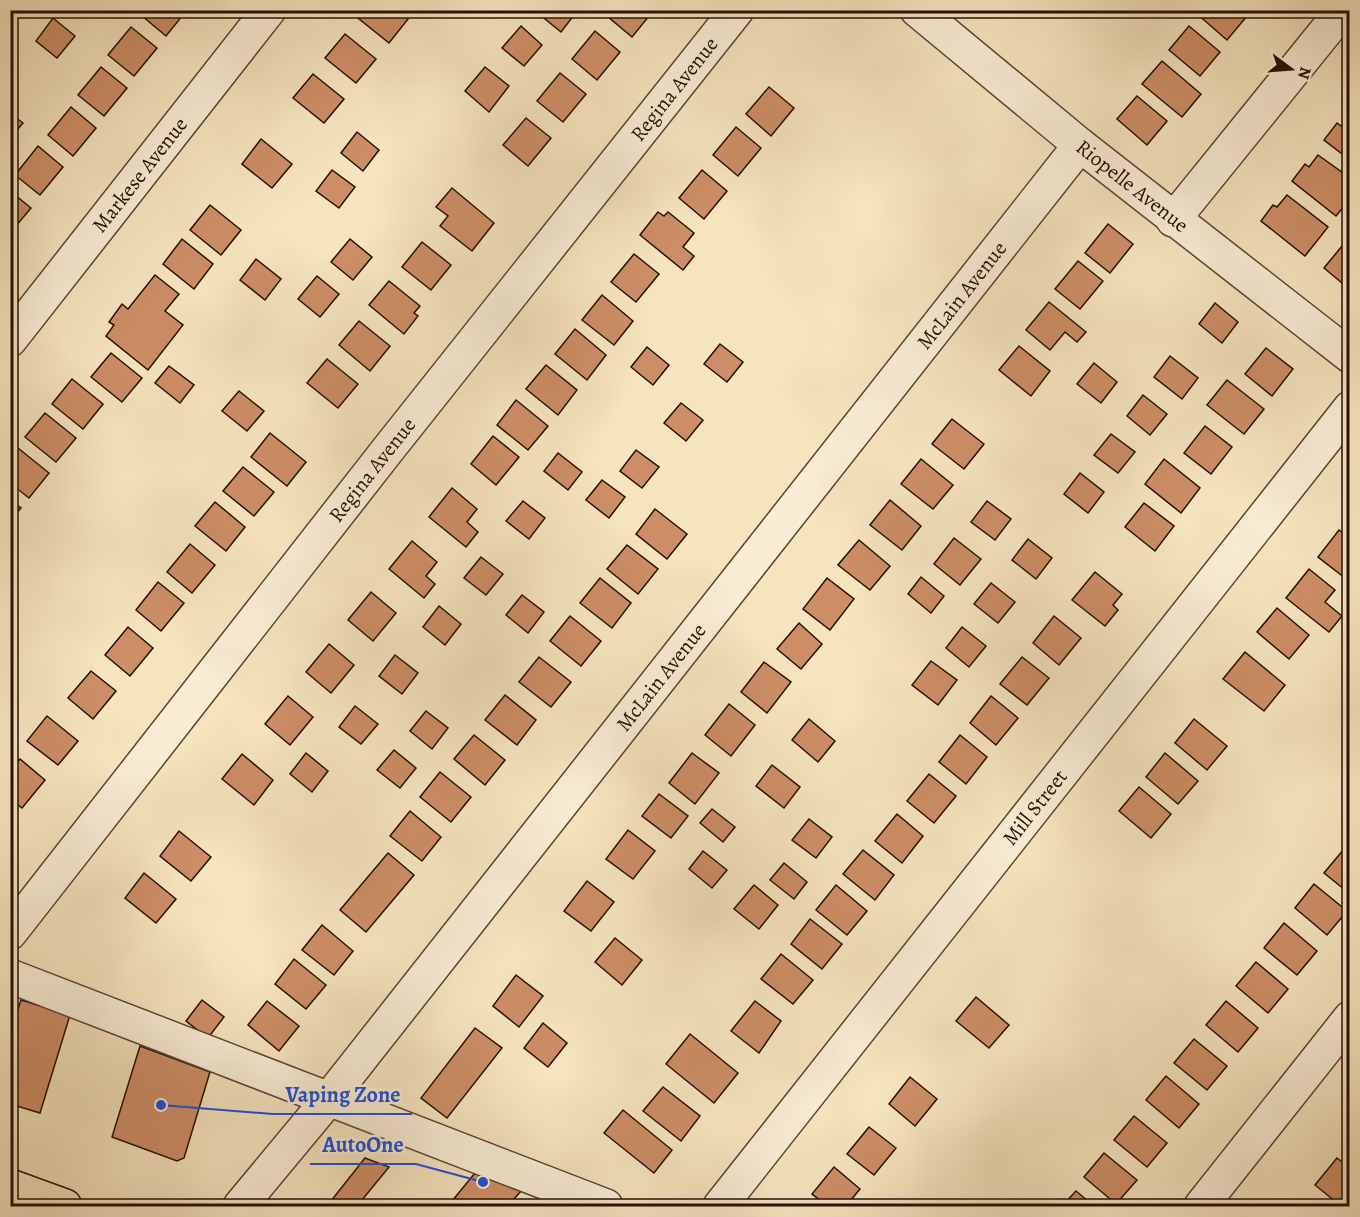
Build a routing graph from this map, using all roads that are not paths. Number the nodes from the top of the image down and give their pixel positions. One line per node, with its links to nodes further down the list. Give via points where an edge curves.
1 (269, 10): 7 (street, Markese Avenue)
2 (737, 10): 10 (street, Regina Avenue)
3 (917, 10): 5 (street, Riopelle Avenue)
4 (1343, 10): 6 (street)
5 (1080, 145): 6 (street, Riopelle Avenue); 13 (street, McLain Avenue)
6 (1173, 220): 8 (street, Riopelle Avenue)
7 (10, 340)
8 (1350, 356)
9 (1350, 408): 18 (street, Mill Street)
10 (10, 933)
11 (10, 976): 13 (street)
12 (1350, 1018): 19 (street)
13 (328, 1100): 16 (street, McLain Avenue); 17 (street)
14 (10, 1186): 15 (main road)
15 (65, 1206)
16 (240, 1206)
17 (606, 1206)
18 (720, 1206)
19 (1203, 1206)

